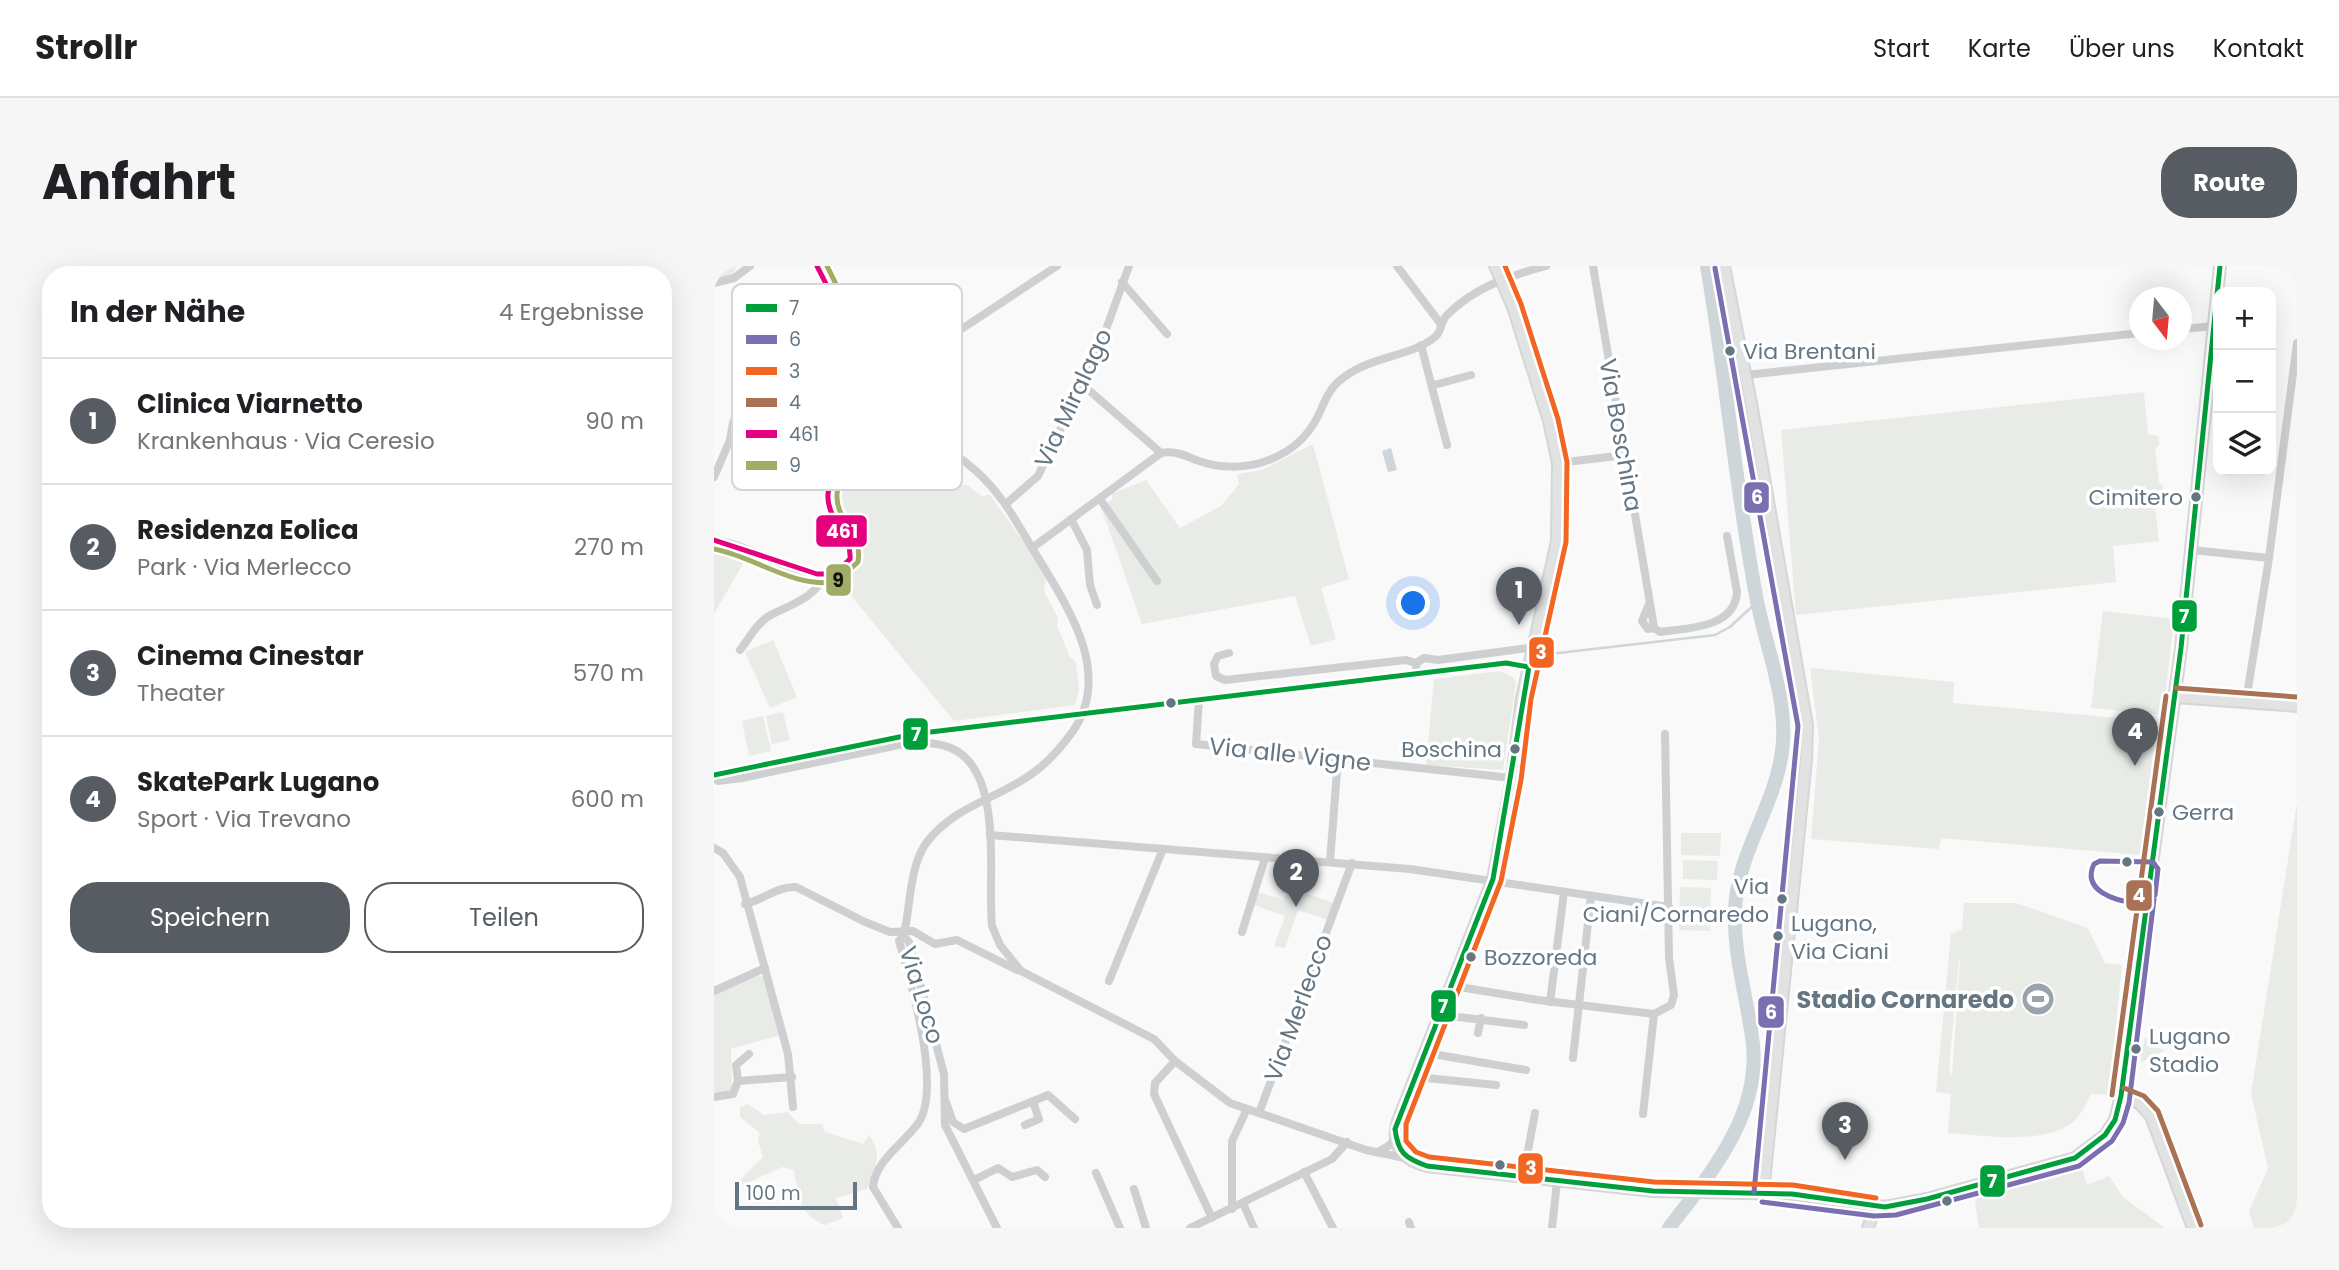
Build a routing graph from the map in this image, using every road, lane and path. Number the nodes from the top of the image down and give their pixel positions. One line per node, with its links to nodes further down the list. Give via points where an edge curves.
1 (750, 266): 13 (street, via 734,278)
2 (817, 266): 14 (street)
3 (1058, 266): 19 (street)
4 (1129, 266): 12 (street, Via Miralago)
5 (1397, 266): 16 (street)
6 (1495, 266): 11 (main road)
7 (1546, 266): 11 (street)
8 (1593, 266): 32 (street, Via Boschina)
9 (1724, 266): 25 (main road)
10 (2220, 266): 15 (main road)
11 (1501, 278): 16 (street); 34 (main road, via 1546,408)
12 (1122, 282): 20 (street); 27 (street, Via Miralago)
13 (714, 283)
14 (825, 284)
15 (2218, 287)
16 (1440, 323): 24 (street, via 1436,337)
17 (2213, 326): 18 (street)
18 (2192, 328)
19 (962, 329)
20 (1167, 334)
21 (2129, 334): 25 (street)
22 (2213, 336): 43 (main road)
23 (2297, 343): 44 (street)
24 (1421, 345): 28 (street); 31 (street, via 1367,363 1347,375 1328,393 1306,435 1274,458 1237,467 1172,451)
25 (1746, 374): 120 (main road, via 1807,725)
26 (1471, 375): 28 (street)
27 (1083, 385): 31 (street); 38 (street, Via Miralago, via 1038,476)
28 (1434, 385): 30 (street)
29 (732, 427): 35 (street)
30 (1447, 445)
31 (1161, 453): 37 (street)
32 (1625, 455): 34 (street); 40 (street, Via Boschina, via 1649,604 1644,627 1660,632 1709,625 1729,614 1737,592)
33 (962, 461): 38 (street)
34 (1558, 463): 48 (main road, via 1557,541)
35 (714, 477)
36 (829, 490): 45 (street, via 831,509 852,555 842,570)
37 (1100, 499): 39 (street); 46 (street)
38 (1007, 503): 42 (street)
39 (1071, 519): 42 (street); 47 (street, via 1087,550)
40 (1727, 536)
41 (714, 540): 45 (street, via 791,569)
42 (1032, 548): 58 (street, via 1084,644)
43 (2192, 550): 44 (street); 54 (main road)
44 (2269, 558): 56 (street, via 2246,701)
45 (824, 575): 49 (street, via 807,597 766,617)
46 (1157, 581)
47 (1097, 605)
48 (1535, 646): 51 (street, via 1438,660 1424,657); 52 (main road)
49 (740, 650)
50 (1229, 653): 51 (street, via 1218,656 1214,664 1216,676 1225,680 1406,660)
51 (1416, 663): 53 (street)
52 (1529, 667): 53 (street, via 1506,663); 62 (main road)
53 (1417, 674): 55 (street)
54 (2175, 697): 56 (main road); 98 (main road)
55 (1199, 699): 58 (street); 60 (street, Via alle Vigne, via 1196,744)
56 (2265, 706): 57 (main road)
57 (2297, 706)
58 (1085, 712): 61 (street, via 914,734); 63 (street, Via Loco, via 1058,751 1037,770)
59 (1665, 734): 74 (street)
60 (1338, 758): 62 (street, Via alle Vigne); 68 (street)
61 (714, 776): 63 (street, via 718,781 742,778 908,743 933,743 952,748 969,760)
62 (1512, 778): 70 (main road)
63 (988, 798): 64 (street); 76 (street, Via Loco, via 960,811 926,844 912,870)
64 (990, 835): 66 (street); 78 (street, via 992,926 1000,945)
65 (714, 848): 73 (street, via 737,871)
66 (1163, 849): 67 (street); 79 (street)
67 (1265, 858): 68 (street); 75 (street)
68 (1330, 862): 69 (street)
69 (1352, 863): 70 (street); 104 (street, Via Merlecco)
70 (1493, 879): 71 (street); 80 (main road)
71 (1564, 892): 72 (street); 82 (street)
72 (1591, 896): 74 (street); 83 (street)
73 (745, 904): 76 (street, via 785,886 796,887 882,929); 77 (street)
74 (1669, 907): 84 (street, via 1673,1001)
75 (1242, 932)
76 (905, 933): 78 (street, via 935,944 957,940); 100 (street, Via Loco, via 939,1052); 125 (street, via 899,941 921,1024 925,1106 918,1124 880,1169 873,1187)
77 (765, 968): 81 (street); 95 (street)
78 (1021, 971): 92 (street, via 1154,1039)
79 (1109, 981)
80 (1453, 986): 82 (street); 85 (main road)
81 (714, 991)
82 (1550, 1002): 83 (street)
83 (1580, 1005): 84 (street); 91 (street)
84 (1654, 1014): 106 (street)
85 (1442, 1015): 86 (street); 89 (main road)
86 (1481, 1018): 87 (street); 88 (street)
87 (1524, 1025)
88 (1478, 1033)
89 (1427, 1053): 93 (street); 94 (main road)
90 (749, 1055): 96 (street, via 736,1065)
91 (1573, 1058)
92 (1175, 1060): 103 (street, via 1224,1099); 124 (street, via 1155,1083 1154,1094)
93 (1526, 1070)
94 (1417, 1076): 97 (street); 109 (main road)
95 (792, 1077): 96 (street); 102 (street)
96 (738, 1081): 99 (street, via 733,1094)
97 (1496, 1085)
98 (2121, 1096): 122 (main road, via 2115,1120 2105,1135 2075,1158 1910,1203); 134 (main road, via 2139,1103 2151,1116)
99 (714, 1097)
100 (946, 1102): 101 (street, Via Loco, via 953,1122 964,1129); 117 (street, Via Loco, via 945,1125)
101 (1032, 1102): 107 (street, via 1048,1095); 108 (street, via 1039,1118)
102 (793, 1107)
103 (1247, 1109): 104 (street); 123 (street, via 1232,1141)
104 (1259, 1113): 110 (street)
105 (1535, 1113): 116 (street)
106 (1643, 1114)
107 (1075, 1119)
108 (1025, 1125)
109 (1395, 1137): 111 (street); 112 (main road)
110 (1347, 1142): 111 (street); 113 (street, via 1332,1159)
111 (1382, 1153): 112 (street)
112 (1405, 1158): 116 (main road, via 1427,1166)
113 (1304, 1172): 121 (street); 131 (street)
114 (1096, 1174): 127 (street)
115 (1045, 1177): 117 (street, via 1037,1170 1012,1177 998,1168)
116 (1523, 1177): 118 (main road)
117 (974, 1180): 126 (street, Via Loco)
118 (1557, 1182): 120 (main road, via 1676,1192); 132 (street)
119 (1134, 1189): 128 (street)
120 (1763, 1193): 122 (main road)
121 (1243, 1203): 123 (street); 130 (street)
122 (1875, 1207): 133 (main road)
123 (1232, 1209): 124 (street)
124 (1212, 1218): 129 (street)
125 (898, 1228)
126 (997, 1228)
127 (1120, 1228)
128 (1146, 1228)
129 (1190, 1228)
130 (1254, 1228)
131 (1333, 1228)
132 (1552, 1228)
133 (1868, 1228)
134 (2193, 1228)

